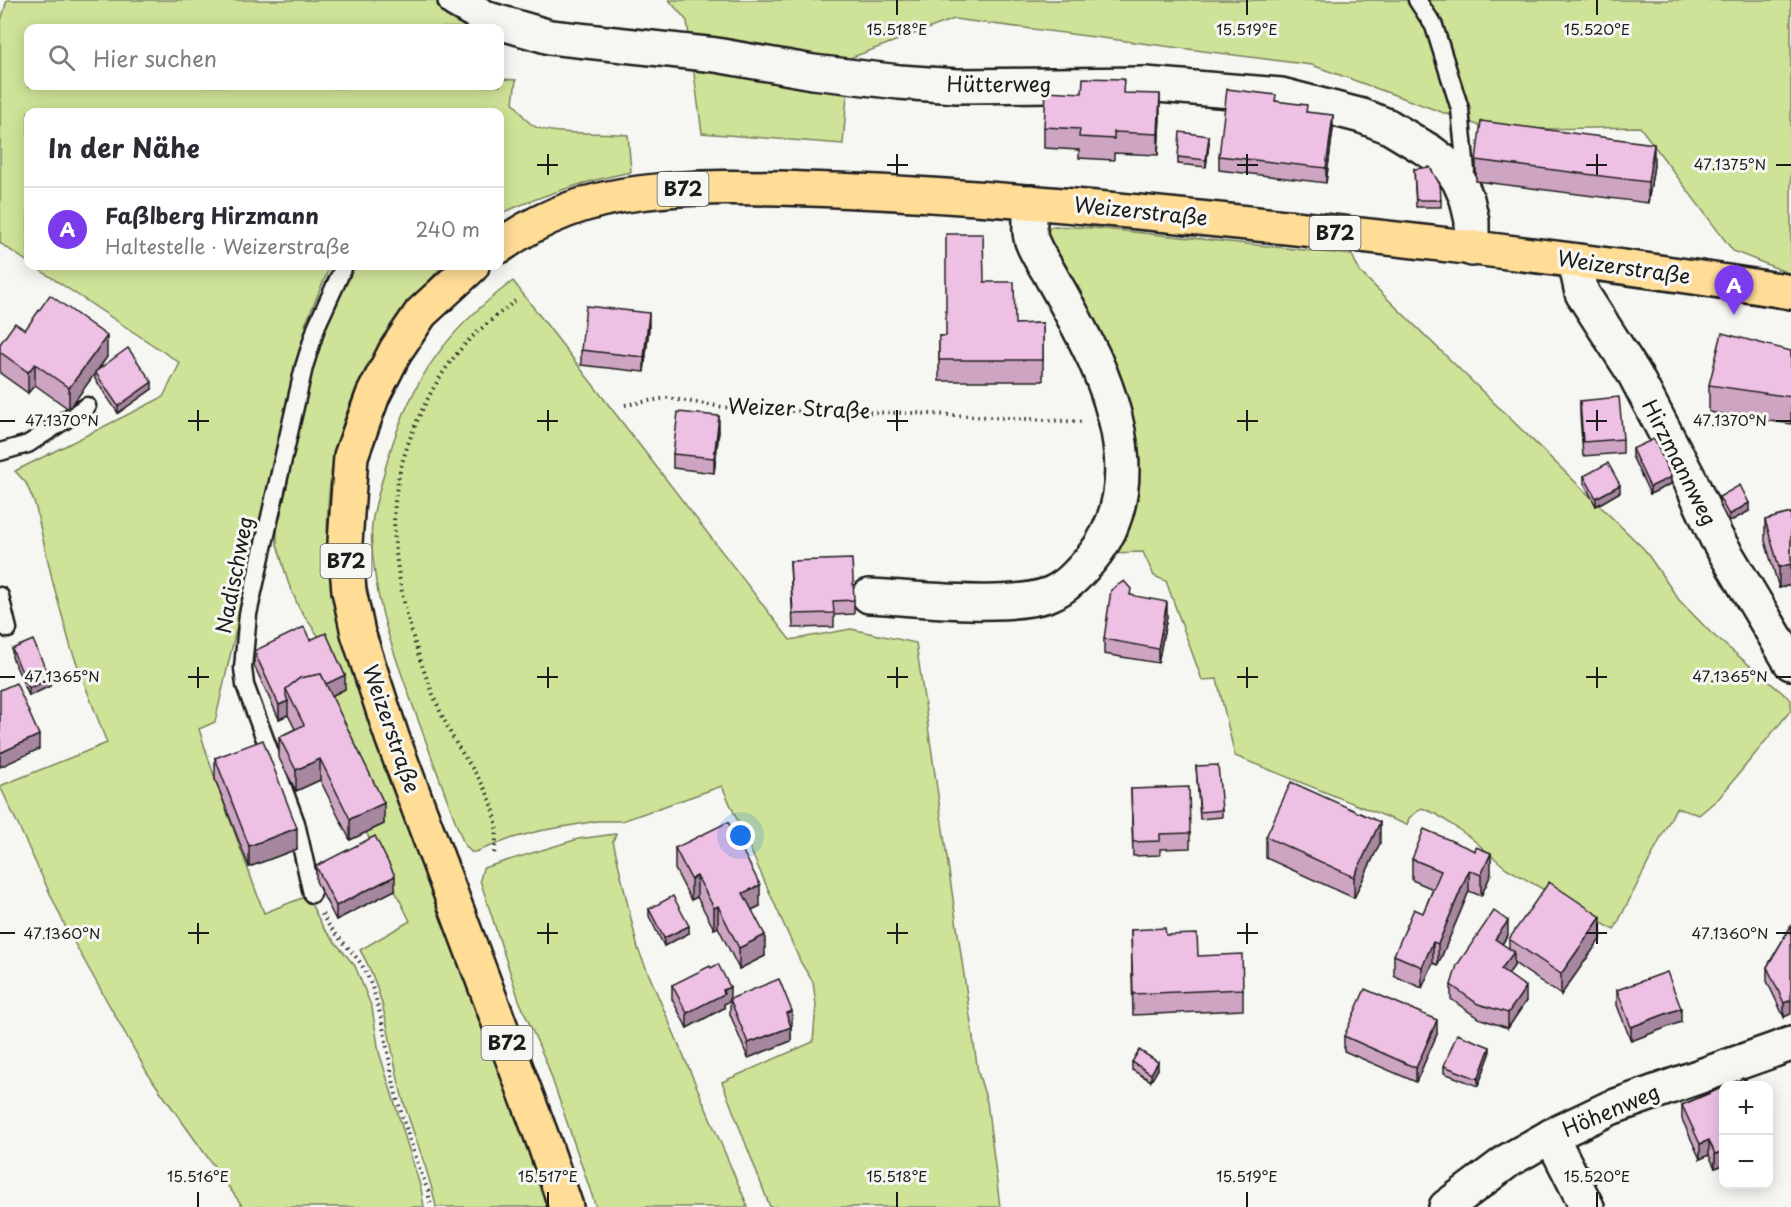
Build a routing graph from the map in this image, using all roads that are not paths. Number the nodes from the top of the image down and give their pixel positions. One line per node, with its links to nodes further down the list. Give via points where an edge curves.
1 (455, 0): 3 (street, Hütterweg, via 488,19 550,37 716,55 898,82 957,86 1145,84 1281,95 1388,126 1448,165)
2 (1417, 0): 3 (lane, via 1434,26 1460,110 1466,171)
3 (1459, 181): 6 (street, Hütterweg, via 1472,221)
4 (1031, 202): 5 (main road, Weizerstraße / B72, via 906,192 711,186 637,193 577,206 549,216); 6 (main road, Weizerstraße / B72); 14 (street, via 1031,238 1089,348 1112,404 1123,461 1120,501 1104,543 1066,585 1049,594 1009,601)
5 (504, 244)
6 (1472, 249): 7 (main road, Weizerstraße / B72)
7 (1575, 261): 10 (main road, Weizerstraße / B72); 16 (street, Hirzmannweg, via 1582,293 1635,375 1716,537)
8 (342, 270): 17 (lane, Nadischweg, via 317,325 301,378 248,614 243,654 245,685 296,823)
9 (468, 270): 20 (main road, Weizerstraße / B72, via 421,313 373,395 351,456 345,543 349,591 358,633 392,737)
10 (1791, 292)
11 (87, 406): 12 (lane, via 28,444)
12 (0, 452)
13 (0, 596): 15 (lane)
14 (869, 596)
15 (8, 630)
16 (1791, 663)
17 (312, 894)
18 (1791, 1044): 19 (street, Höhenweg, via 1610,1107)
19 (1551, 1136): 21 (street, Höhenweg, via 1509,1160); 22 (street)
20 (566, 1207)
21 (1446, 1207)
22 (1587, 1207)

